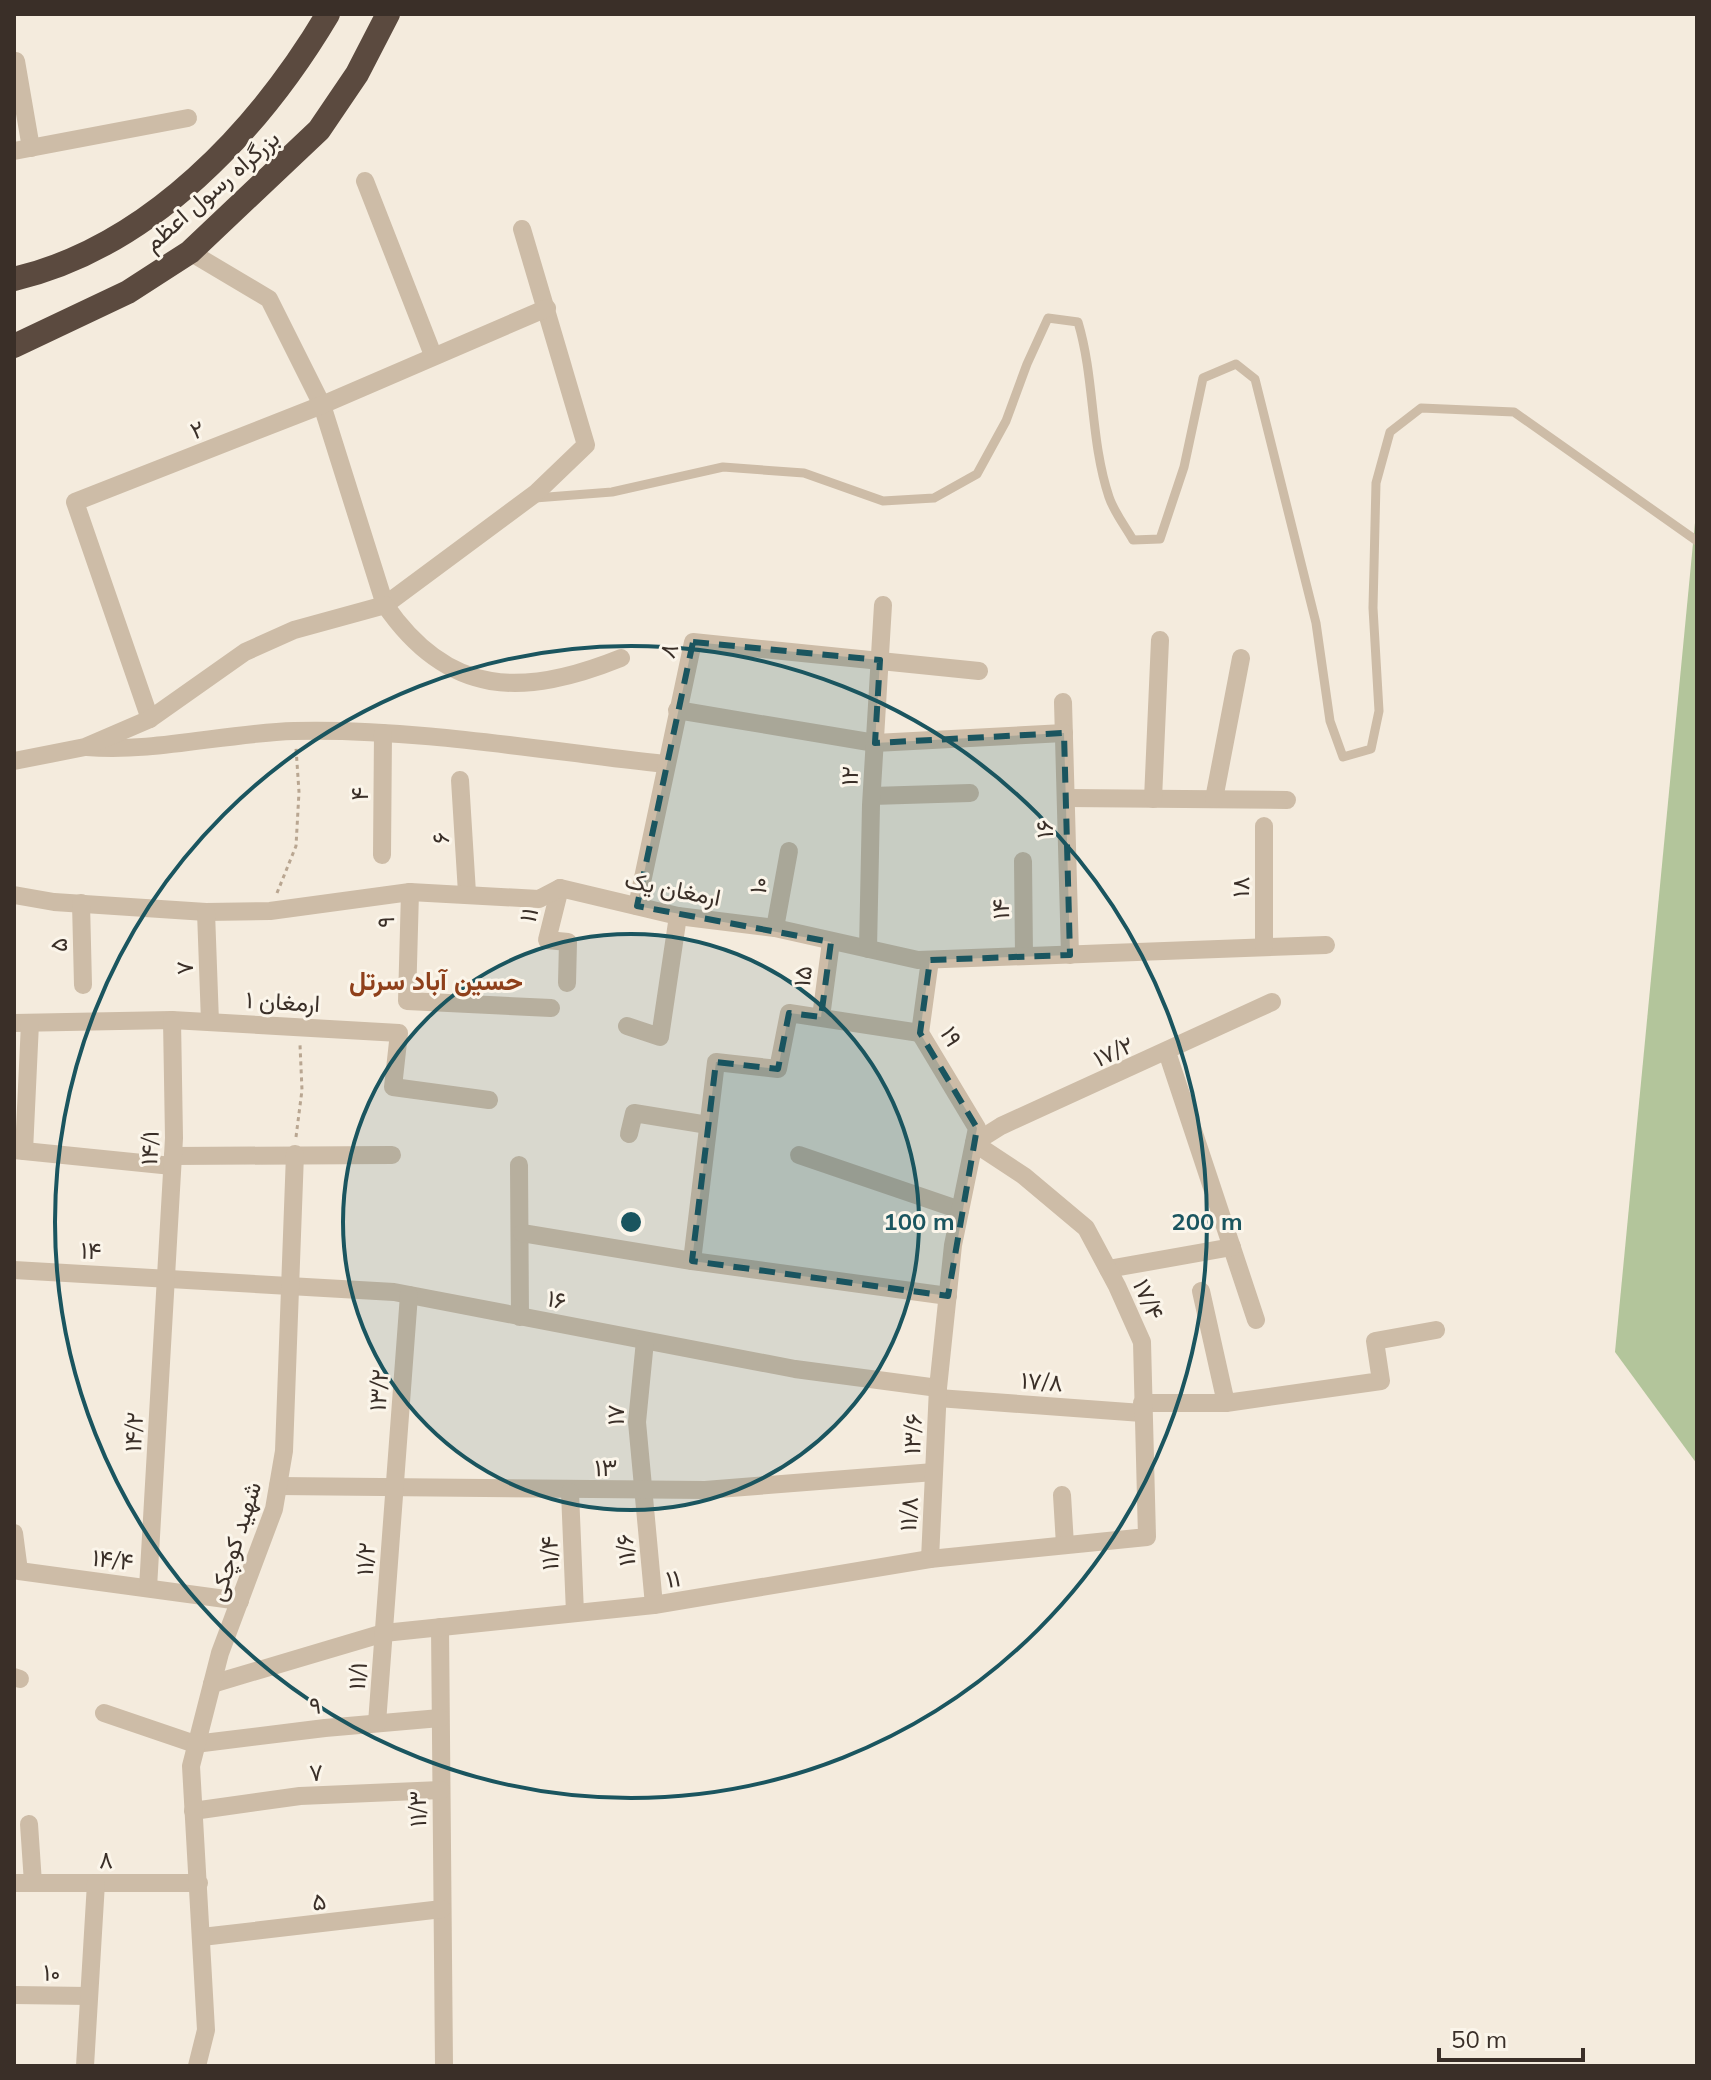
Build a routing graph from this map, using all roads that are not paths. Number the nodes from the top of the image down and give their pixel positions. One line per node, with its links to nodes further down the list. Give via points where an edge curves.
1 (328, 14): 9 (highway, بزرگراه رسول اعظم, via 271,99 142,223 46,271)
2 (388, 14): 8 (highway, بزرگراه رسول اعظم, via 357,74 319,130)
3 (16, 61): 5 (street)
4 (188, 118): 5 (street)
5 (22, 149)
6 (365, 181): 12 (street)
7 (522, 229): 10 (street)
8 (190, 252): 11 (highway, بزرگراه رسول اعظم, via 128,292); 13 (street, via 269,299)
9 (14, 279)
10 (547, 308): 12 (street, ۲); 14 (street, via 586,445)
11 (14, 346)
12 (433, 355): 13 (street, ۲)
13 (322, 405): 16 (street); 25 (street, ۲, via 75,502)
14 (528, 499): 15 (lane, via 612,492 723,467 804,473 883,501 934,498 977,474 1006,421 1048,318 1078,322 1089,358 1097,451 1110,500 1133,540 1160,539 1184,467 1203,378 1236,364 1255,379 1316,623 1330,721 1343,757 1371,749 1379,711 1373,608 1376,483 1390,432 1421,408 1514,412); 16 (street)
15 (1697, 541)
16 (385, 605): 19 (street, via 406,637 459,673 489,682 573,677); 25 (street, via 294,630 245,652)
17 (883, 605): 21 (street, ۱۲)
18 (1160, 640): 36 (street)
19 (621, 658)
20 (1241, 658): 37 (street)
21 (880, 660): 22 (street, ۸); 24 (street, ۸, via 693,642); 28 (street, ۱۲)
22 (979, 671)
23 (1063, 702): 27 (street, ۱۶)
24 (677, 710): 28 (street); 31 (street, ۸)
25 (150, 719): 29 (street)
26 (383, 733): 29 (street, via 295,731 116,750); 31 (street); 41 (street, ۴)
27 (1064, 733): 28 (street); 35 (street, ۱۶)
28 (875, 743): 34 (street, ۱۲)
29 (85, 747): 30 (street)
30 (14, 761)
31 (665, 764): 48 (street, ۸)
32 (460, 780): 45 (street, ۶)
33 (970, 793): 34 (street)
34 (872, 796): 55 (street, ۱۲)
35 (1067, 798): 36 (street); 56 (street, ۱۶)
36 (1153, 799): 37 (street)
37 (1214, 799): 38 (street)
38 (1287, 800)
39 (1264, 826): 54 (street, ۱۸)
40 (789, 851): 51 (street, ۱۰)
41 (382, 855)
42 (1023, 861): 57 (street, ۱۴)
43 (560, 888): 45 (street, ارمغان یک, via 539,899); 48 (street, ارمغان یک); 59 (street, ۱۱, via 547,940 568,942)
44 (410, 892): 45 (street, ارمغان یک); 49 (street, ارمغان یک, via 270,911); 62 (street, ۹, via 407,1001)
45 (467, 893)
46 (14, 895): 47 (street, ارمغان یک)
47 (81, 903): 49 (street, ارمغان یک); 60 (street, ۵)
48 (637, 906): 50 (street, ارمغان یک)
49 (206, 912): 65 (street, ۷)
50 (678, 916): 51 (street, ارمغان یک); 67 (street, via 660,1037)
51 (775, 928): 52 (street, ارمغان یک)
52 (831, 942): 55 (street, ارمغان یک); 63 (street, ۱۵)
53 (1326, 945): 54 (street, ارمغان یک)
54 (1264, 947): 56 (street, ارمغان یک)
55 (868, 949): 58 (street, ارمغان یک)
56 (1070, 955): 57 (street, ارمغان یک)
57 (1024, 956): 58 (street, ارمغان یک)
58 (930, 960): 68 (street, ۱۹)
59 (567, 983)
60 (83, 985)
61 (1272, 1002): 69 (street, ۱۷/۲)
62 (551, 1008)
63 (821, 1017): 68 (street); 72 (street, via 789,1013 778,1069 716,1062)
64 (172, 1020): 65 (street, ارمغان ۱); 66 (street, ارمغان ۱); 79 (street, ۱۴/۱)
65 (210, 1022): 71 (street, ارمغان ۱, via 399,1033 393,1087)
66 (22, 1023): 70 (street)
67 (627, 1026)
68 (920, 1033): 74 (street, ۱۹)
69 (1167, 1052): 74 (street, ۱۷/۲); 83 (street)
70 (21, 1065): 75 (street)
71 (489, 1100)
72 (708, 1125): 73 (street, via 634,1113); 84 (street)
73 (629, 1134)
74 (976, 1135): 81 (street, ۱۳/۶); 85 (street, ۱۷/۴, via 1086,1228)
75 (19, 1151): 79 (street)
76 (295, 1154): 77 (street); 79 (street); 88 (street, شهید کوچکی)
77 (392, 1155)
78 (799, 1155): 81 (street)
79 (172, 1161): 87 (street, ۱۴/۱)
80 (519, 1165): 82 (street)
81 (960, 1210): 91 (street, ۱۳/۶)
82 (522, 1233): 84 (street); 92 (street)
83 (1232, 1247): 85 (street); 93 (street)
84 (692, 1261): 91 (street)
85 (1108, 1269): 98 (street, ۱۷/۴, via 1142,1342)
86 (14, 1270): 87 (street, ۱۴)
87 (165, 1279): 88 (street, ۱۶); 109 (street, ۱۴/۲)
88 (289, 1285): 90 (street, ۱۶); 100 (street, شهید کوچکی, via 284,1451)
89 (1201, 1291): 97 (street)
90 (409, 1295): 92 (street, ۱۶); 101 (street, ۱۳/۲)
91 (948, 1296): 96 (street, ۱۳/۶)
92 (520, 1317): 95 (street, ۱۶)
93 (1256, 1320)
94 (1436, 1330): 97 (street, ۱۷/۸, via 1375,1341 1381,1381)
95 (645, 1341): 96 (street, ۱۶); 102 (street, ۱۷, via 637,1422)
96 (938, 1393): 98 (street, ۱۷/۸); 99 (street, ۱۳/۶)
97 (1226, 1403): 98 (street, ۱۷/۸)
98 (1142, 1408): 106 (street, ۱۷/۴)
99 (934, 1472): 102 (street, ۱۳); 108 (street, ۱۱/۸)
100 (278, 1486): 101 (street, ۱۳); 110 (street, شهید کوچکی)
101 (394, 1488): 103 (street, ۱۳); 114 (street, ۱۱/۲)
102 (643, 1491): 103 (street, ۱۳); 111 (street, ۱۱/۶)
103 (570, 1492): 112 (street, ۱۱/۴)
104 (1062, 1495): 107 (street)
105 (14, 1533): 109 (street, ۱۴/۴, via 19,1571)
106 (1147, 1537): 107 (street, ۱۱)
107 (1065, 1545): 108 (street, ۱۱)
108 (930, 1559): 111 (street, ۱۱)
109 (148, 1588): 110 (street, ۱۴/۴)
110 (240, 1601): 115 (street, شهید کوچکی)
111 (654, 1605): 112 (street, ۱۱)
112 (575, 1613): 113 (street, ۱۱)
113 (440, 1627): 114 (street, ۱۱); 117 (street, ۱۱/۳)
114 (384, 1633): 115 (street, ۱۱); 118 (street, ۱۱/۱)
115 (212, 1684): 119 (street, شهید کوچکی)
116 (104, 1713): 119 (street)
117 (440, 1718): 118 (street, ۹); 120 (street, ۱۱/۳)
118 (377, 1723): 119 (street, ۹)
119 (195, 1744): 121 (street, شهید کوچکی)
120 (441, 1790): 121 (street, ۷, via 300,1796); 127 (street, ۱۱/۳)
121 (193, 1811): 126 (street, شهید کوچکی)
122 (29, 1824): 124 (street)
123 (14, 1883): 124 (street, ۸)
124 (33, 1883): 125 (street, ۸)
125 (96, 1883): 126 (street, ۸); 130 (street)
126 (199, 1883): 128 (street, شهید کوچکی)
127 (442, 1909): 128 (street, ۵); 133 (street, ۱۱/۳)
128 (202, 1937): 132 (street, شهید کوچکی, via 206,2030)
129 (14, 1995): 130 (street, ۱۰)
130 (89, 1996): 131 (street)
131 (85, 2066)
132 (197, 2066)
133 (444, 2066)

